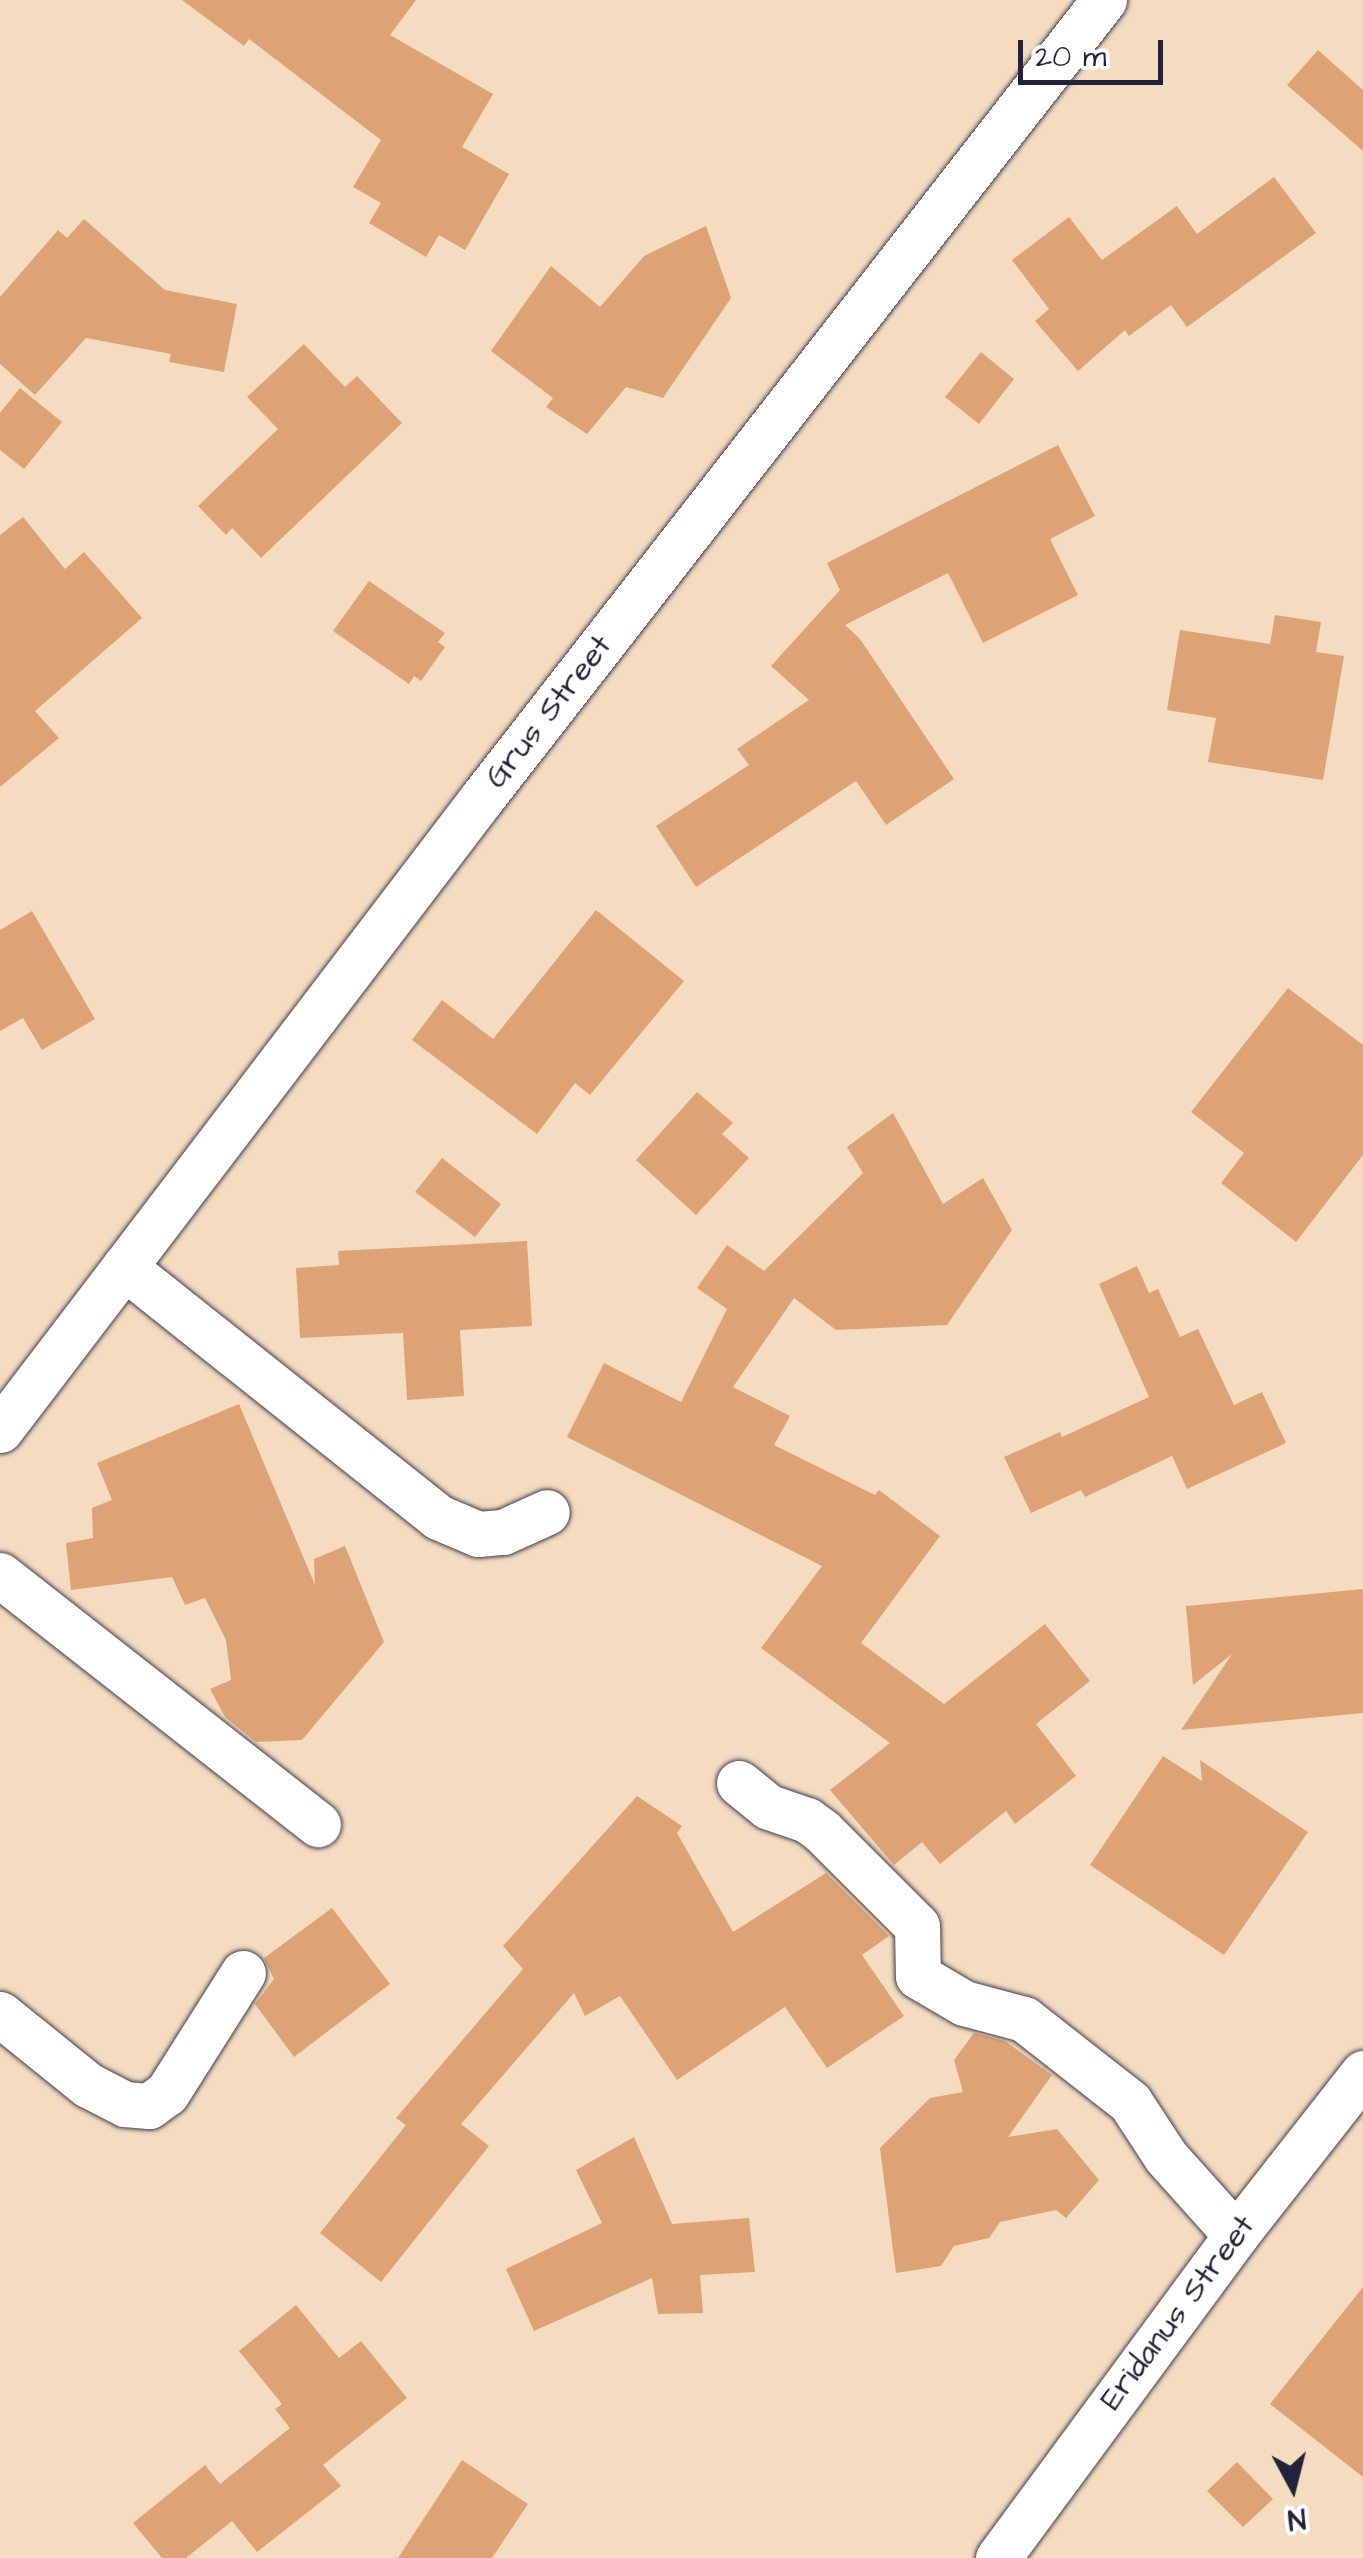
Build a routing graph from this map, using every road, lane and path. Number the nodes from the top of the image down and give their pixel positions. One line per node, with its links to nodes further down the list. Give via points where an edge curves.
1 (1104, 0): 2 (street, Grus Street)
2 (124, 1267): 3 (street, Grus Street); 4 (street, via 438,1517 478,1534 503,1532)
3 (0, 1430)
4 (548, 1512)
5 (0, 1575): 7 (street)
6 (739, 1784): 11 (street, via 769,1807 822,1831 917,1926 918,1976 964,2003 1024,2018 1130,2102 1166,2157)
7 (318, 1824)
8 (243, 1973): 9 (street, via 167,2093 148,2106 125,2104 88,2085)
9 (0, 2014)
10 (1363, 2073): 11 (street, Eridanus Street)
11 (1236, 2235): 12 (street, Eridanus Street)
12 (998, 2558)

